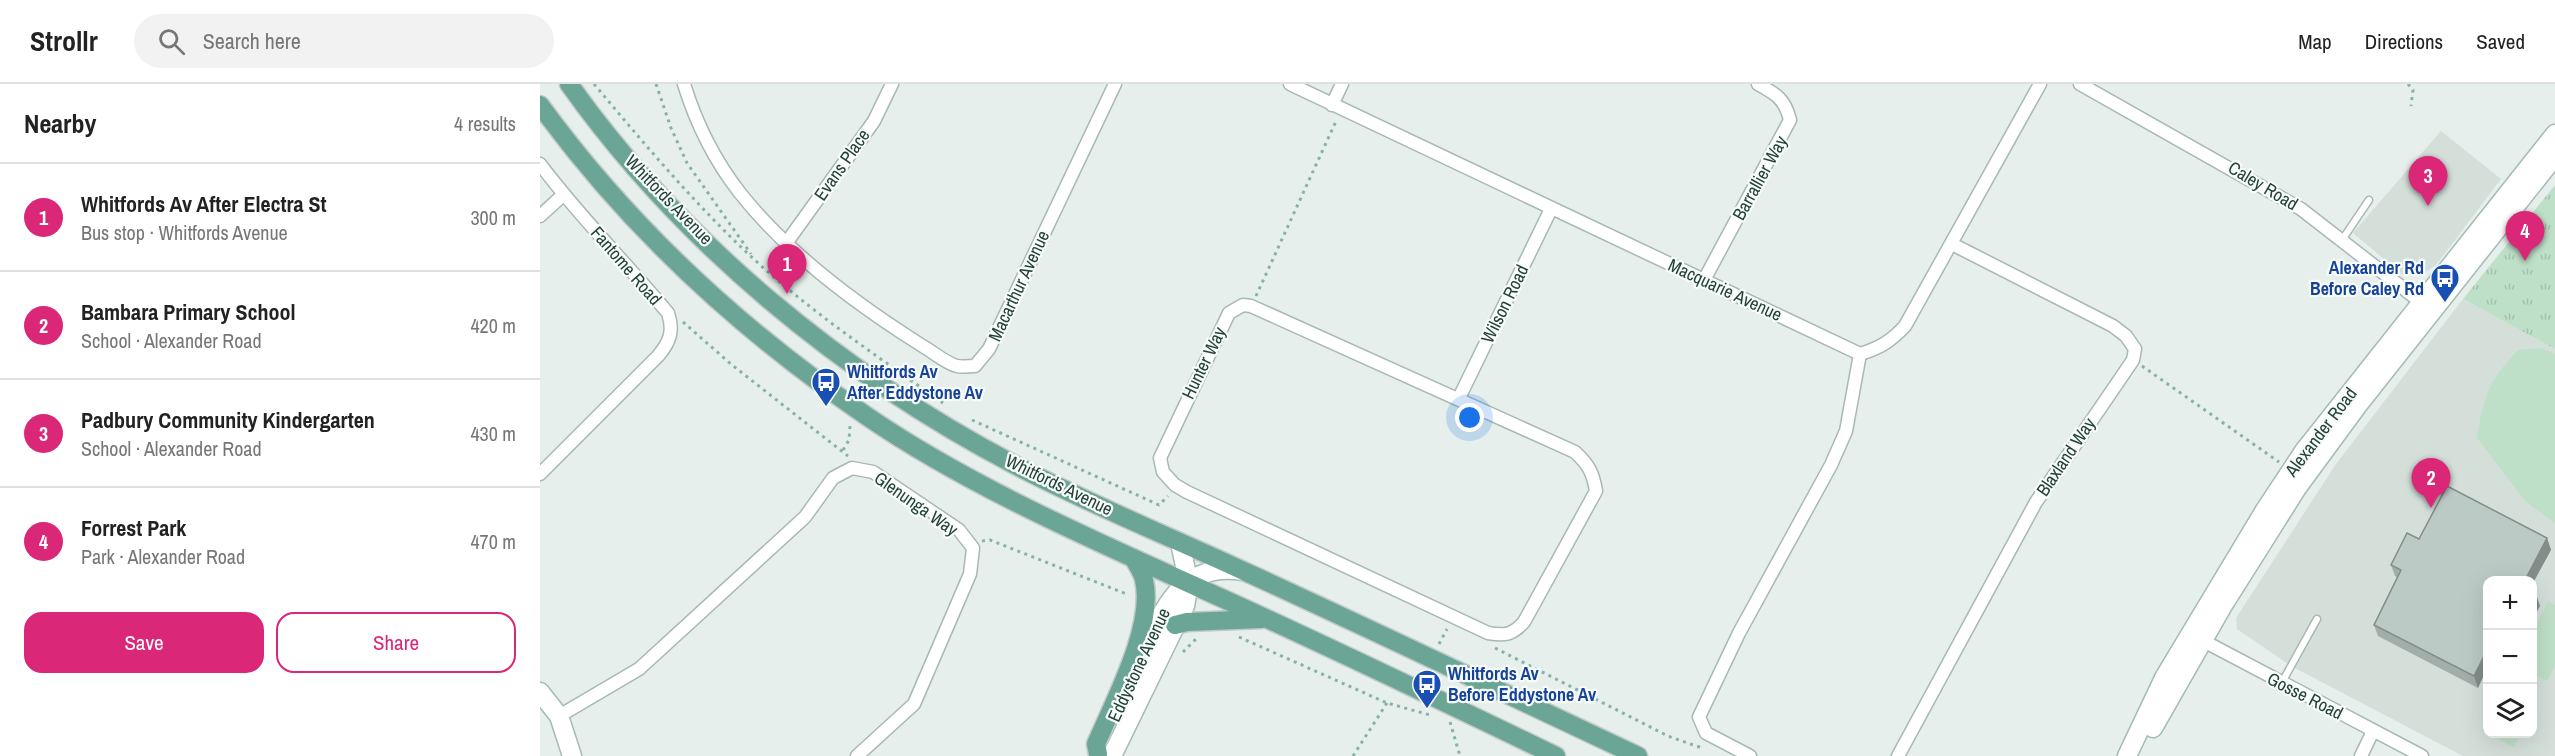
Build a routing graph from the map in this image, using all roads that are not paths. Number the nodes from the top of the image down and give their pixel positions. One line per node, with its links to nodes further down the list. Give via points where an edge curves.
1 (569, 84): 27 (main road, Whitfords Avenue, via 648,182 702,237 752,284 843,357 1011,463)
2 (684, 84): 20 (street, Macarthur Avenue, via 694,116 738,191)
3 (892, 84): 20 (street, Evans Place, via 874,121)
4 (1115, 84): 20 (street, Macarthur Avenue, via 989,349 975,366 956,366 890,326)
5 (1290, 84): 11 (street, Macquarie Avenue)
6 (1342, 84): 11 (street)
7 (1758, 84): 22 (street, Barrallier Way, via 1779,95 1790,120)
8 (2040, 84): 21 (street)
9 (2080, 84): 19 (street, Caley Road, via 2268,188)
10 (540, 105): 28 (main road, Whitfords Avenue, via 626,209 701,285 777,350 869,418 949,465)
11 (1337, 107): 17 (street, Macquarie Avenue)
12 (2555, 134): 23 (street, Alexander Road)
13 (2555, 156): 23 (street, Alexander Road)
14 (540, 164): 15 (street, Fantome Road)
15 (563, 195): 18 (street); 26 (street, Fantome Road, via 608,242 668,314 671,324 668,344)
16 (2369, 200): 19 (lane)
17 (1551, 209): 22 (street, Macquarie Avenue); 25 (street, Wilson Road)
18 (540, 216)
19 (2342, 240): 23 (street, Caley Road)
20 (787, 243)
21 (1952, 244): 24 (street, via 1905,326 1892,340); 45 (street, Blaxland Way, via 2113,326 2135,349 2133,360 2036,502)
22 (1704, 280): 24 (street, Macquarie Avenue)
23 (2427, 307): 34 (street, Alexander Road, via 2304,452 2265,510)
24 (1860, 354): 44 (street, via 1842,439 1738,633 1699,717 1706,733)
25 (1459, 398): 25 (street, Hunter Way, via 1575,452 1593,472 1596,491 1524,622 1515,632 1503,636 1488,633 1201,498 1175,485 1163,472 1160,458 1223,323 1229,313 1243,305)
26 (540, 474)
27 (1180, 543): 29 (main road, Whitfords Avenue); 30 (street, Eddystone Avenue)
28 (1134, 559): 30 (main road, Whitfords Avenue); 39 (main road, via 1144,579 1143,621 1138,645 1096,744)
29 (1246, 571): 30 (street, via 1224,568 1203,572); 43 (main road, Whitfords Avenue)
30 (1187, 582): 31 (main road, Whitfords Avenue); 33 (street, Eddystone Avenue, via 1185,606); 39 (street, Eddystone Avenue, via 1170,599)
31 (1267, 619): 33 (main road); 42 (main road, Whitfords Avenue)
32 (2317, 619): 35 (lane)
33 (1176, 625): 39 (street, Eddystone Avenue)
34 (2196, 637): 35 (street, Gosse Road); 46 (street, Alexander Road, via 2164,678); 47 (street, Alexander Road)
35 (2281, 684): 38 (street, Gosse Road)
36 (540, 692): 37 (street)
37 (559, 716): 40 (street); 41 (street, Glenunga Way, via 639,669 805,517 833,478 852,468 873,472 959,530 973,548 970,574 914,704)
38 (2373, 731): 48 (street); 49 (street, Gosse Road)
39 (1102, 755)
40 (572, 756)
41 (856, 756)
42 (1556, 756)
43 (1638, 756)
44 (1750, 756)
45 (1898, 756)
46 (2127, 756)
47 (2138, 756)
48 (2361, 756)
49 (2422, 756)

